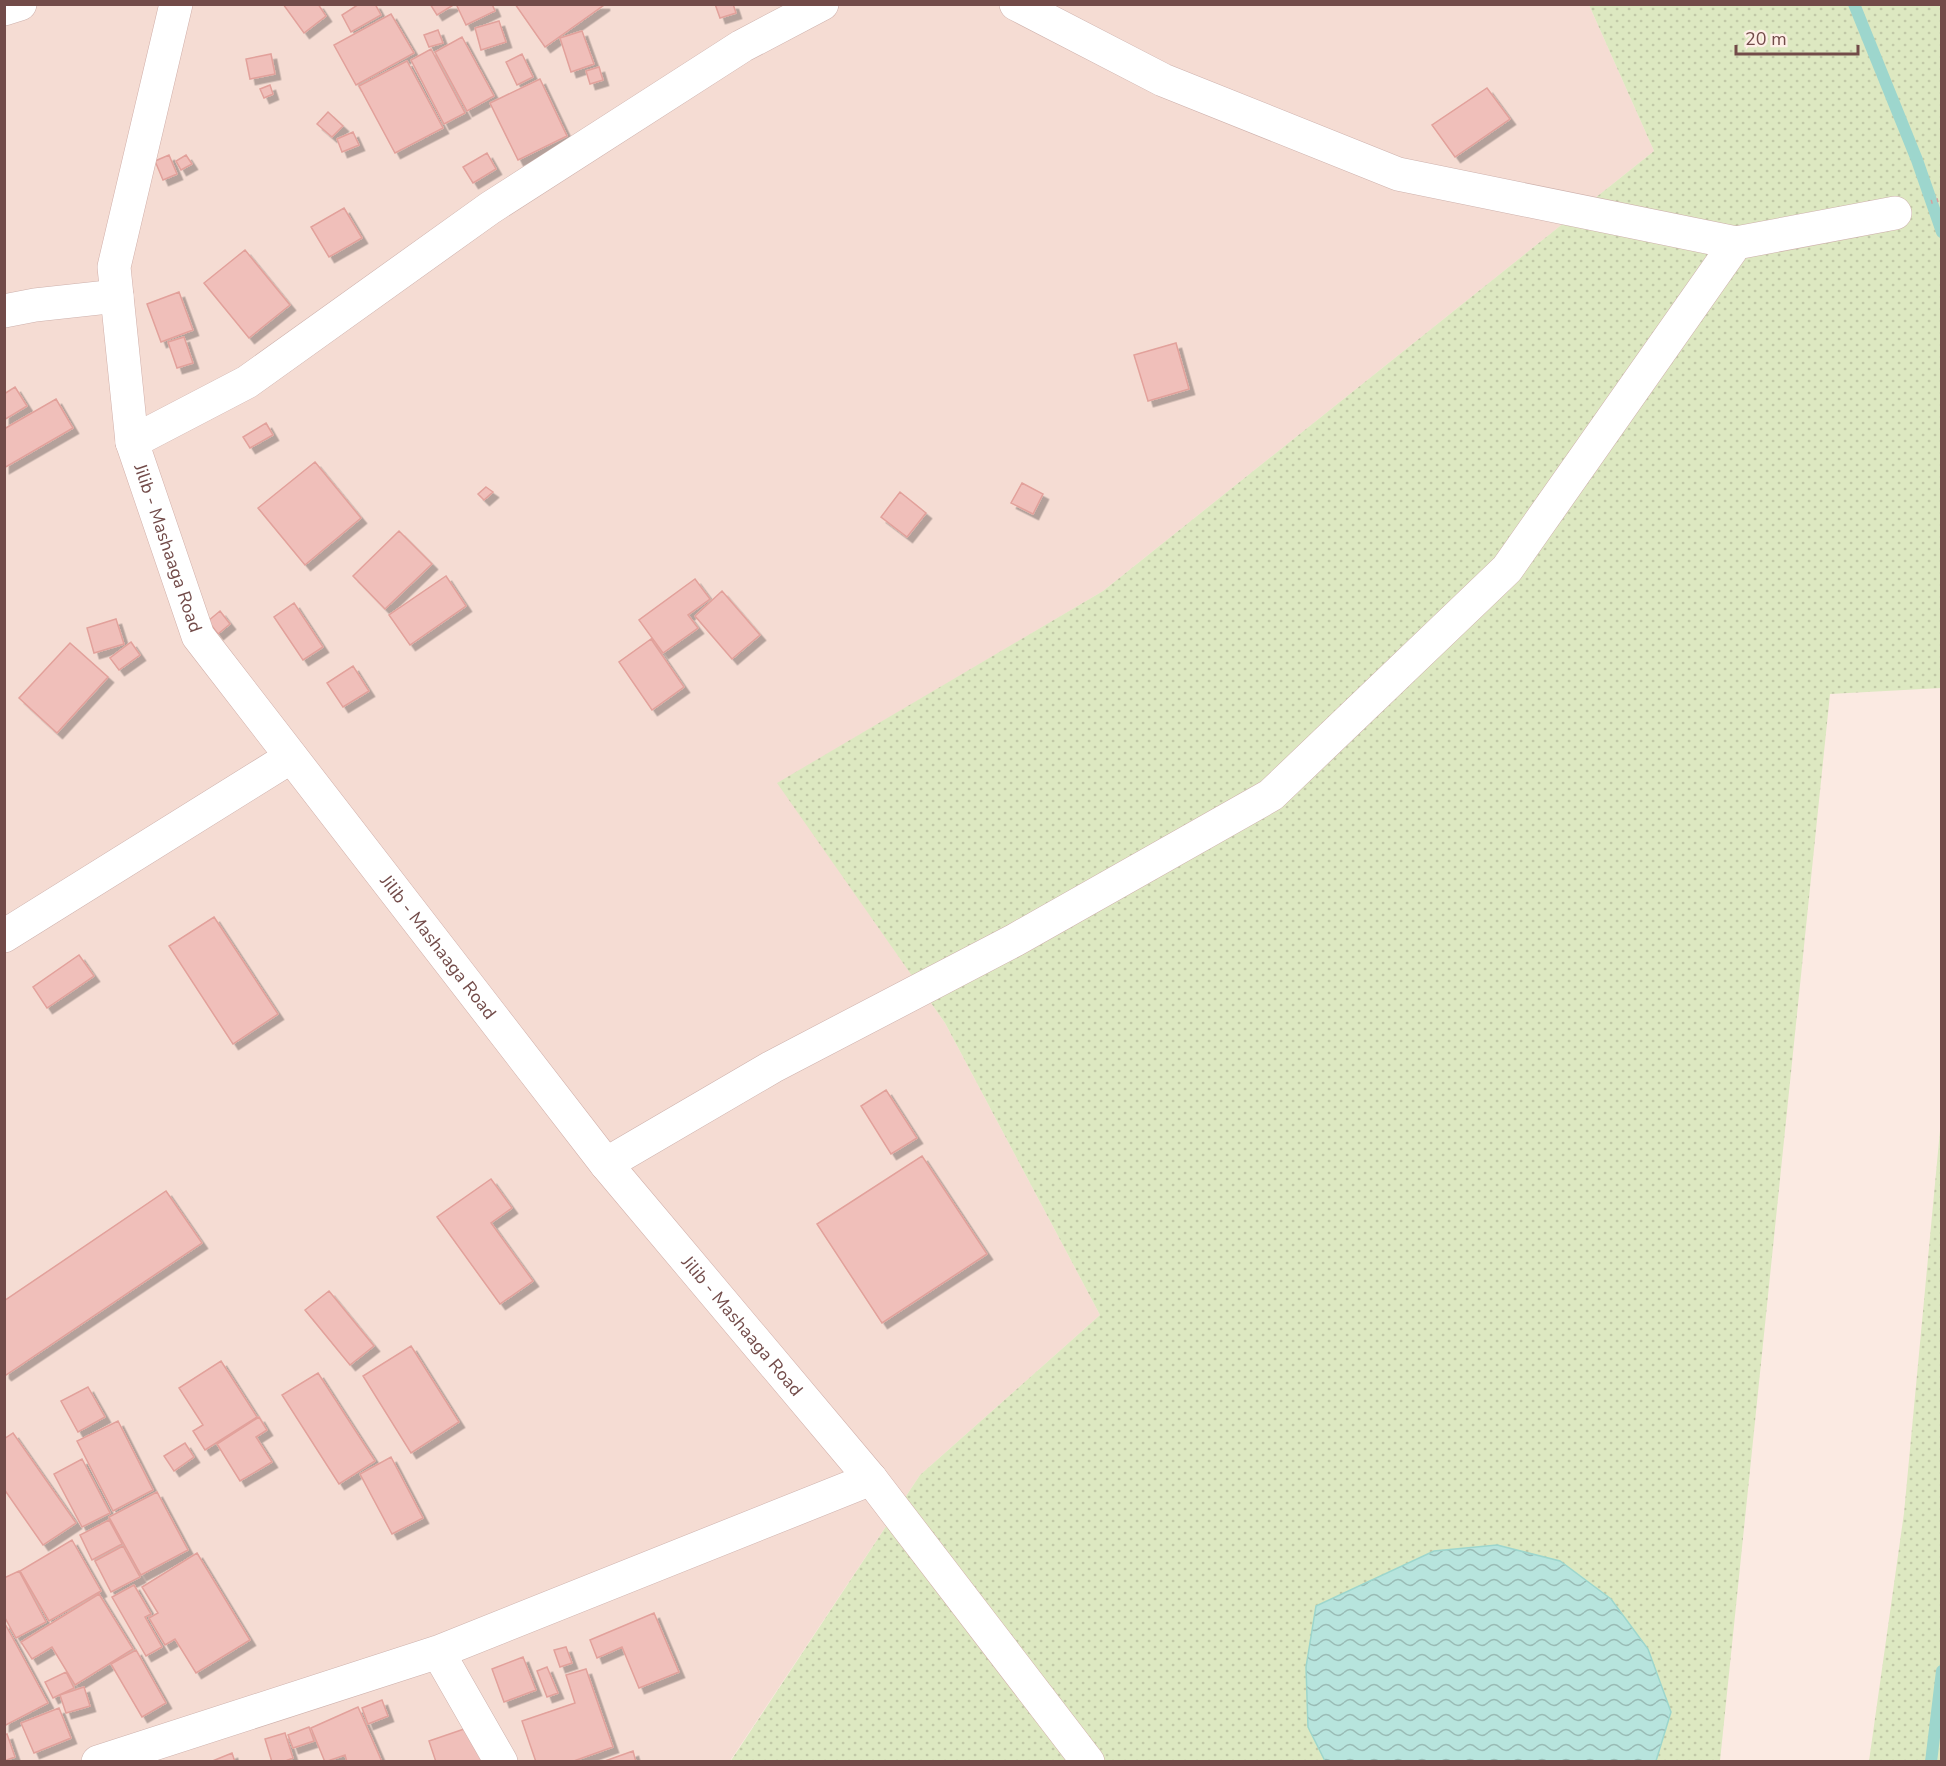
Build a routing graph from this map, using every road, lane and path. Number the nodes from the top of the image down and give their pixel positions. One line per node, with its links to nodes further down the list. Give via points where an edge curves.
1 (20, 4): 5 (street)
2 (176, 4): 8 (street, Jilib - Mashaaga Road, via 114,267)
3 (822, 4): 10 (street, via 742,46 490,208 248,382)
4 (1016, 4): 7 (street, via 1163,80 1398,174)
5 (4, 9)
6 (1895, 213): 7 (street)
7 (1736, 243): 13 (street, via 1507,569 1271,795 1015,940 772,1067)
8 (117, 296): 9 (street); 10 (street, Jilib - Mashaaga Road)
9 (4, 311)
10 (132, 442): 11 (street, Jilib - Mashaaga Road, via 198,636)
11 (291, 757): 12 (street); 13 (street, Jilib - Mashaaga Road)
12 (4, 936)
13 (606, 1164): 14 (street, Jilib - Mashaaga Road)
14 (871, 1479): 15 (street); 18 (street, Jilib - Mashaaga Road)
15 (438, 1652): 16 (street); 17 (street)
16 (98, 1761)
17 (501, 1761)
18 (1088, 1761)

